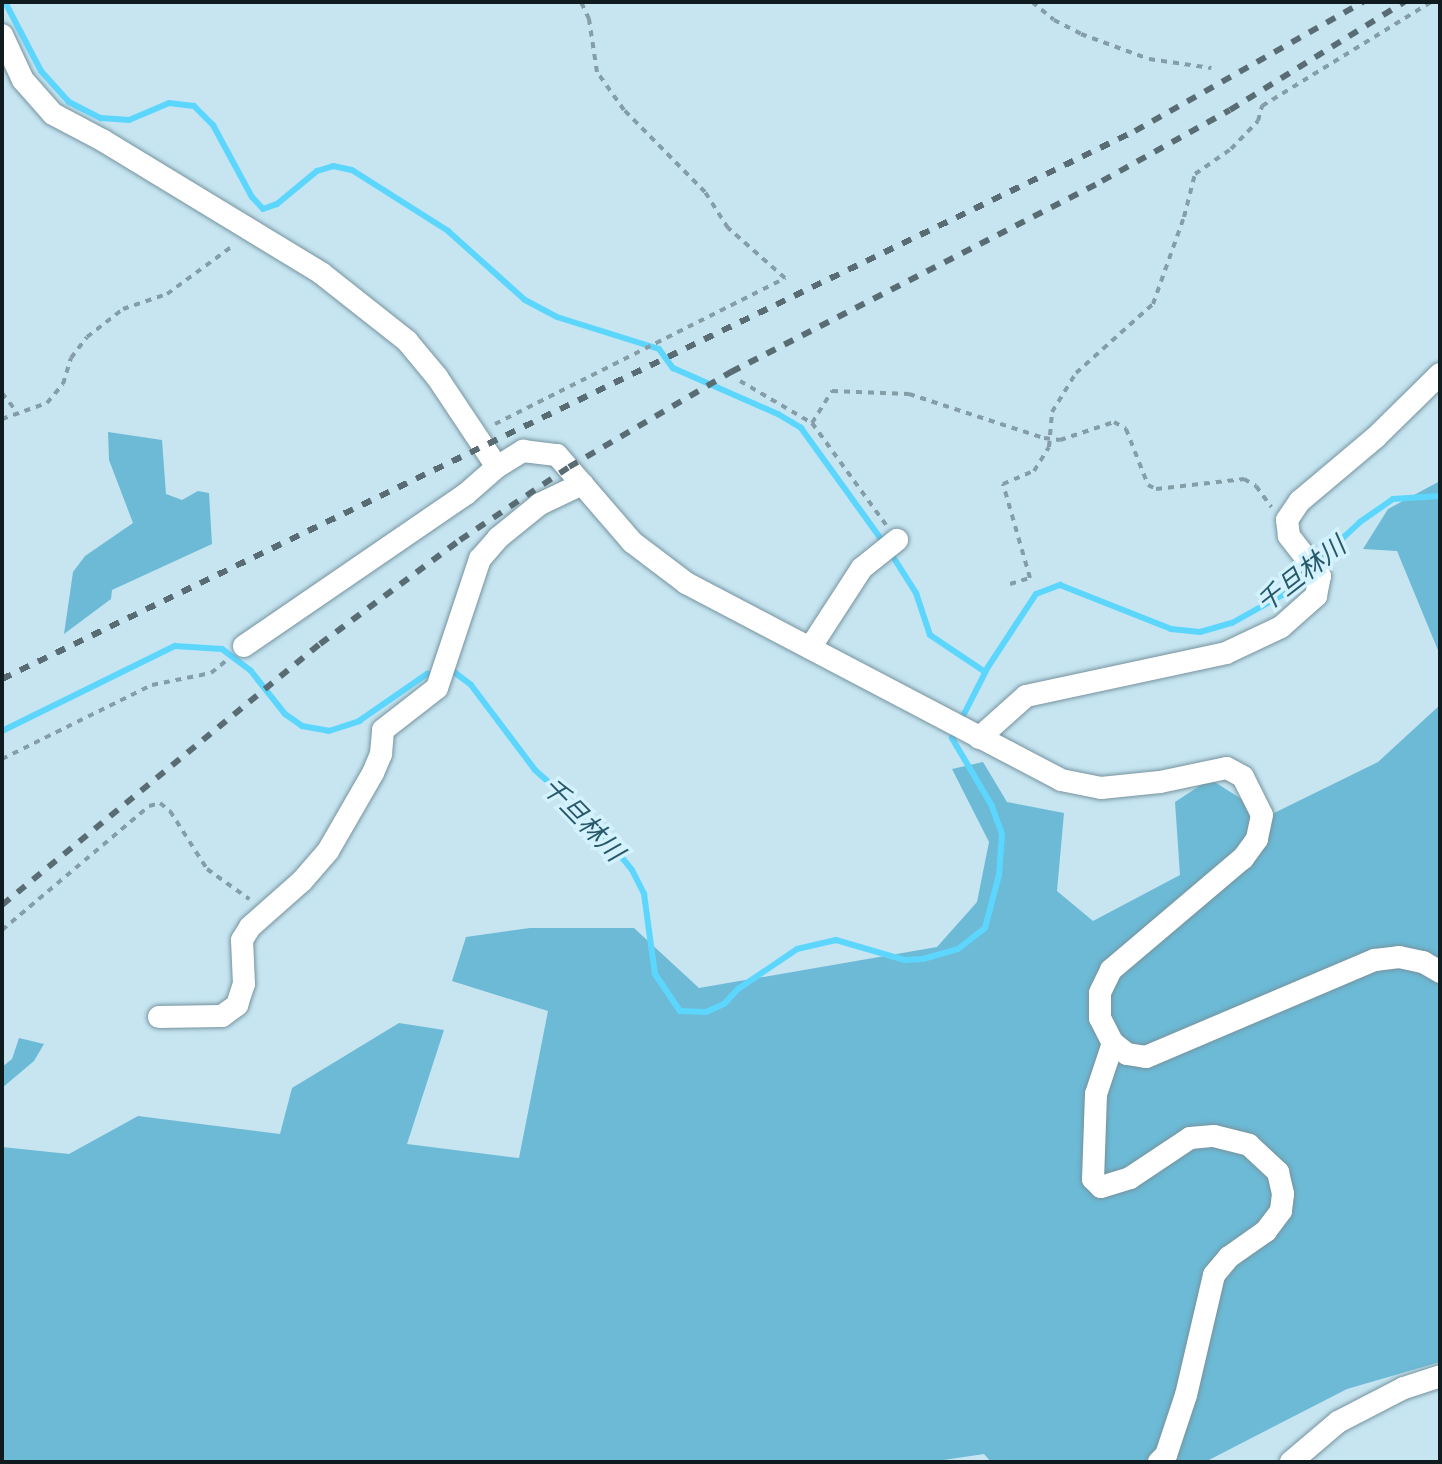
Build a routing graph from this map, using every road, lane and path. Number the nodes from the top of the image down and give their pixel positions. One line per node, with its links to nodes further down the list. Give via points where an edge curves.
1 (581, 2): 13 (path, via 589,19 597,72 624,110 705,192 728,228 785,278 492,425)
2 (1032, 2): 5 (path, via 1054,20 1149,59)
3 (1431, 2): 14 (path, via 1262,106 1258,121 1231,149 1195,174 1153,304 1076,373 1052,412)
4 (2, 35): 6 (street, via 23,80 53,114)
5 (1211, 68)
6 (248, 228): 10 (path, via 230,248 167,294 123,309 87,337 47,403); 13 (street, via 321,273 407,341)
7 (1440, 374): 17 (street, via 1300,501)
8 (740, 381): 12 (path)
9 (2, 393): 10 (path)
10 (16, 411): 11 (path)
11 (2, 419)
12 (812, 423): 14 (path, via 832,391 898,393); 18 (path)
13 (469, 427): 15 (street)
14 (1051, 439): 17 (path, via 1119,423 1148,485 1156,489 1244,479 1256,486 1279,518); 19 (path, via 1034,471 1003,484 1030,578)
15 (497, 467): 16 (street, via 523,451 557,455); 20 (street, via 466,494)
16 (582, 484): 21 (street, via 632,542 686,583); 25 (street, via 540,504 480,559 437,688 383,730 373,773 328,851)
17 (1287, 520): 23 (street, via 1289,536 1320,576 1316,596 1281,627 1226,653 1026,696)
18 (888, 547): 21 (street, via 862,568)
19 (1010, 584)
20 (244, 646)
21 (810, 648): 23 (street)
22 (211, 673): 24 (path, via 152,685)
23 (975, 736): 29 (street, via 1061,780 1101,788 1227,768 1243,777 1254,796 1262,815 1257,839 1243,858 1111,970 1100,993 1100,1018)
24 (2, 759)
25 (268, 910): 26 (path, via 207,869 160,803 149,806); 28 (street, via 242,940 244,984 237,1005 222,1016)
26 (2, 930)
27 (1440, 972): 29 (street, via 1399,957 1375,960 1146,1057 1127,1054)
28 (159, 1017)
29 (1113, 1043): 31 (street, via 1096,1094 1093,1179 1101,1187 1130,1178 1190,1138 1214,1136 1249,1145 1278,1172 1283,1194 1281,1211 1266,1231 1229,1257 1214,1275 1186,1395)
30 (1440, 1376): 32 (street, via 1338,1422)
31 (1159, 1462)
32 (1291, 1462)

